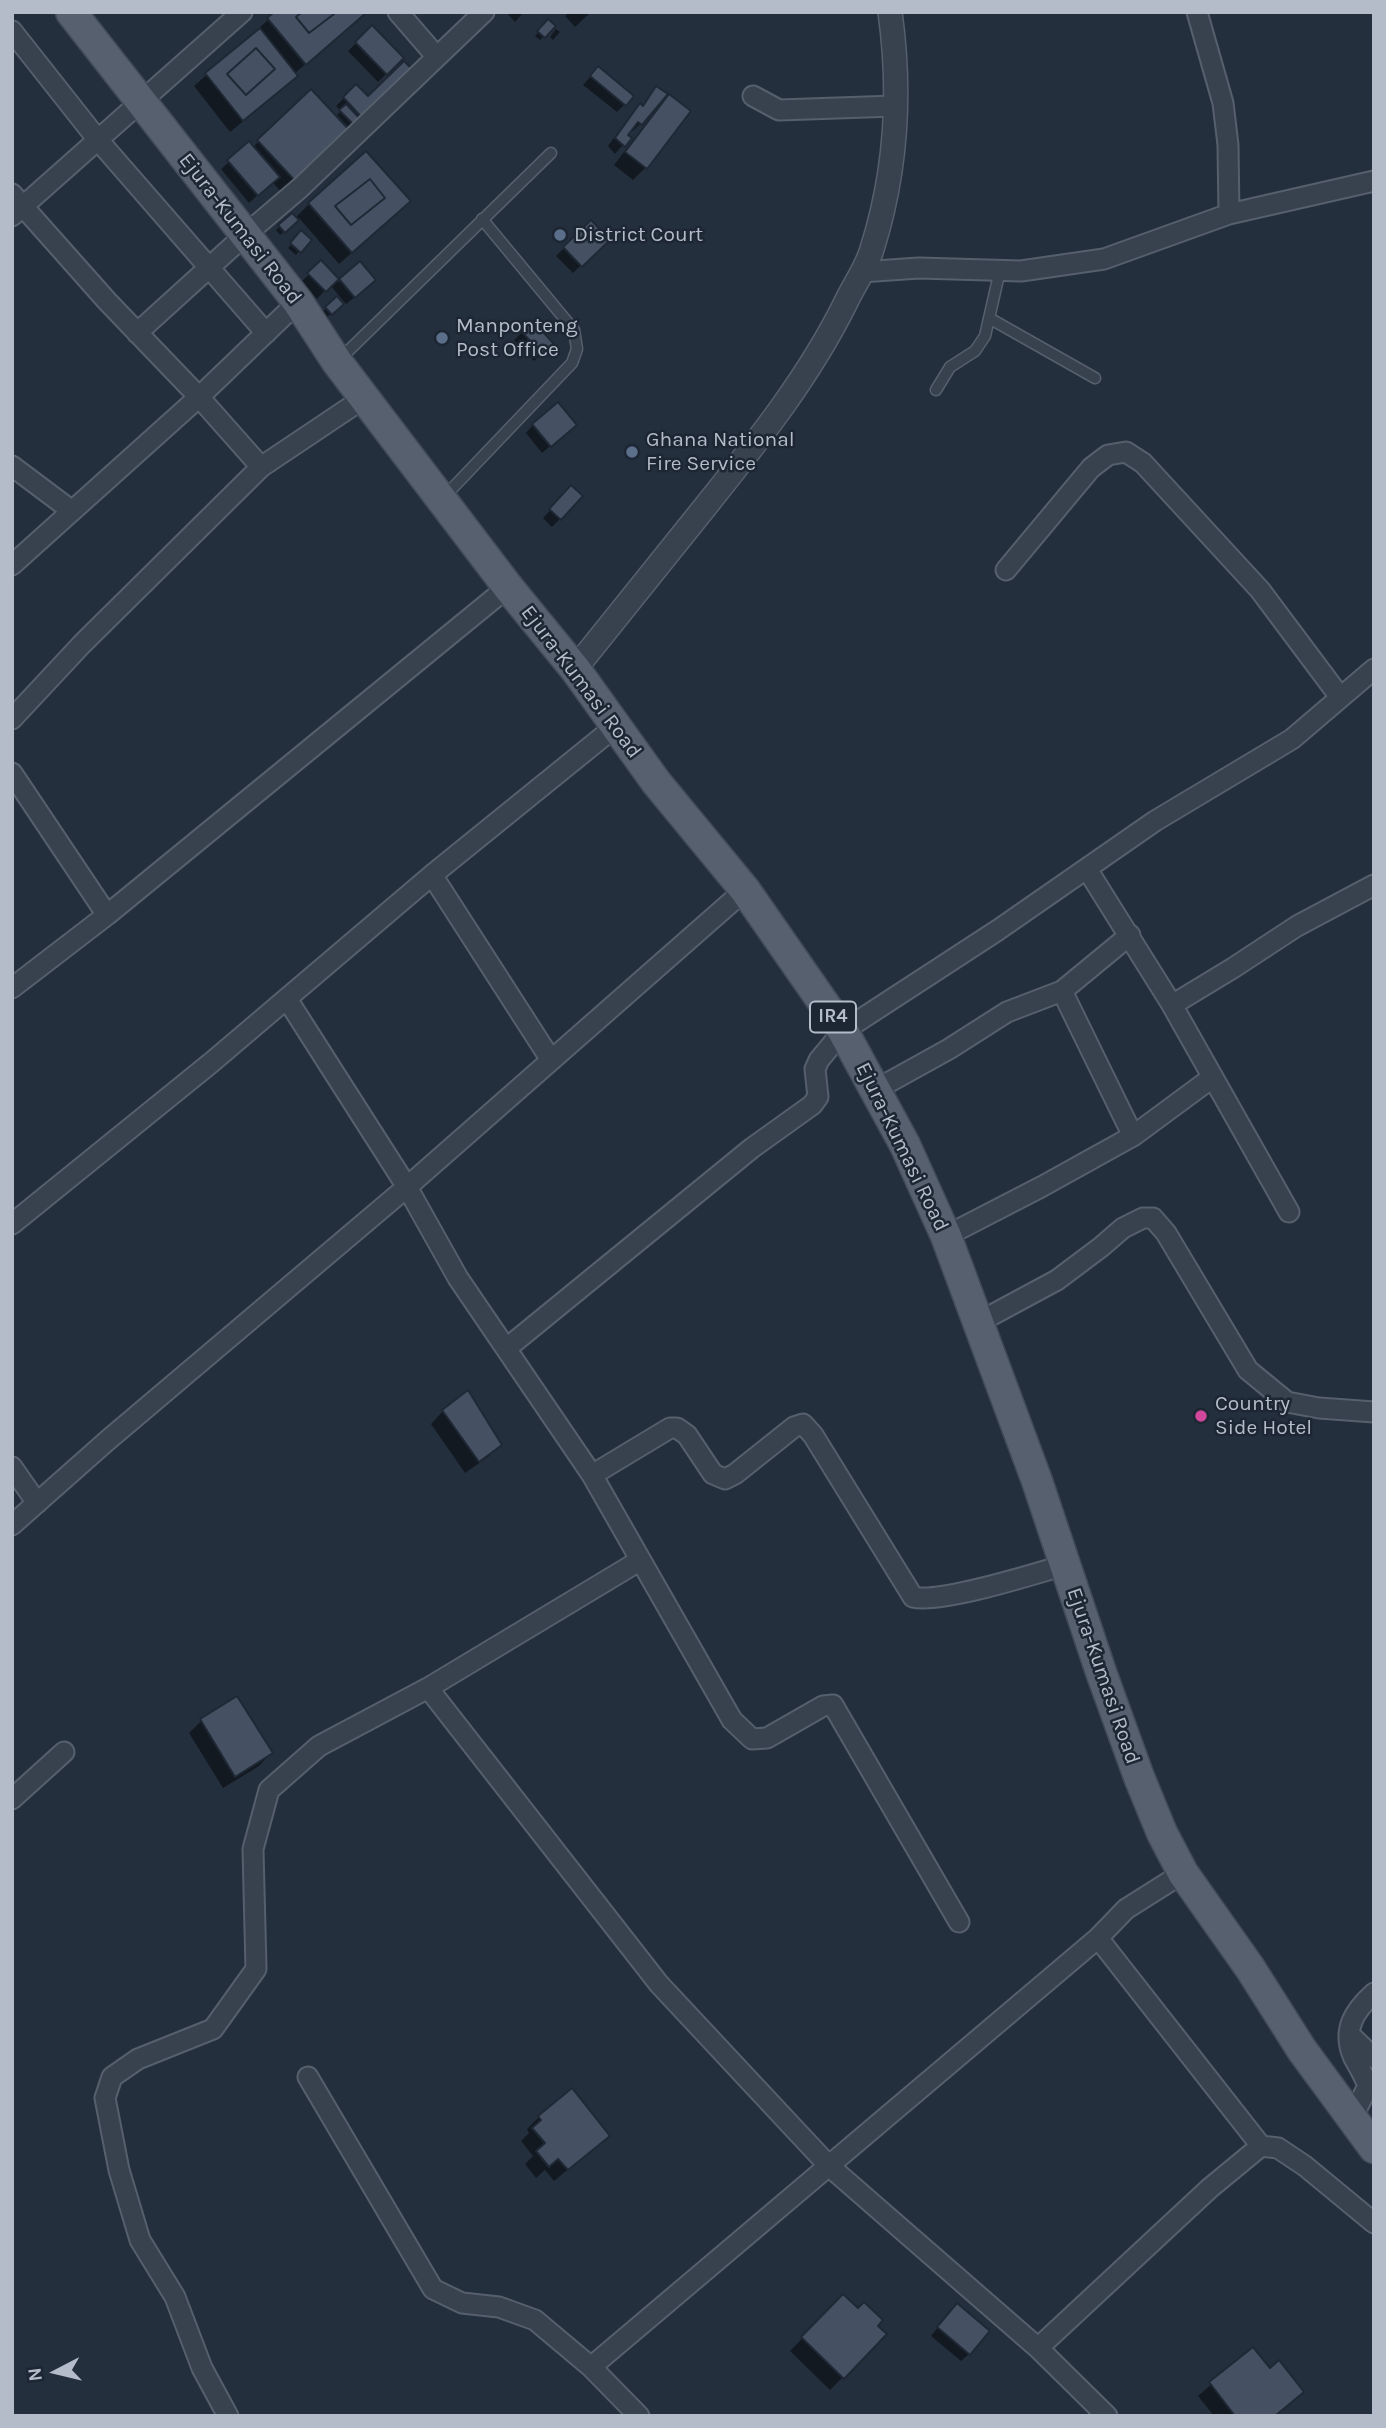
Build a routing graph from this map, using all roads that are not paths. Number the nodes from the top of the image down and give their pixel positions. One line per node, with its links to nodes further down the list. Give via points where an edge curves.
1 (71, 12): 10 (main road, Ejura-Kumasi Road / IR4)
2 (242, 12): 10 (street)
3 (398, 12): 8 (street)
4 (484, 12): 8 (street)
5 (890, 12): 11 (street)
6 (1198, 12): 16 (street, via 1223,103)
7 (12, 31): 12 (street)
8 (436, 56): 18 (street)
9 (753, 96): 11 (street, via 779,110)
10 (143, 102): 12 (street); 18 (main road, Ejura-Kumasi Road / IR4)
11 (895, 106): 21 (street, via 890,178 872,252)
12 (98, 140): 15 (street); 19 (street)
13 (551, 153): 17 (lane)
14 (1374, 181): 16 (street)
15 (16, 205): 24 (street)
16 (1229, 214): 20 (street, via 1104,259 1021,271)
17 (482, 219): 26 (lane); 33 (lane, via 574,330 577,349 572,363)
18 (245, 235): 19 (street); 22 (main road, Ejura-Kumasi Road / IR4)
19 (209, 267): 24 (street); 25 (street)
20 (1001, 269): 21 (street); 23 (lane)
21 (861, 272): 38 (street, via 803,379)
22 (298, 302): 25 (street); 26 (main road, Ejura-Kumasi Road / IR4)
23 (989, 318): 27 (lane); 28 (lane, via 975,351 950,367)
24 (136, 333): 29 (street)
25 (266, 333): 29 (street)
26 (337, 362): 30 (main road, Ejura-Kumasi Road / IR4)
27 (1095, 378)
28 (936, 390)
29 (199, 397): 32 (street); 34 (street)
30 (365, 398): 32 (street); 33 (main road, Ejura-Kumasi Road / IR4)
31 (12, 466): 34 (street)
32 (261, 467): 41 (street)
33 (442, 499): 37 (main road, Ejura-Kumasi Road / IR4)
34 (72, 511): 35 (street)
35 (12, 565)
36 (1006, 570): 40 (street, via 1091,468 1108,455 1126,452 1143,463 1260,590)
37 (508, 587): 38 (main road, Ejura-Kumasi Road / IR4); 48 (street)
38 (575, 669): 42 (main road, Ejura-Kumasi Road / IR4)
39 (1374, 669): 40 (street)
40 (1340, 697): 44 (street, via 1292,739 1155,821)
41 (12, 719)
42 (616, 726): 45 (street); 47 (main road, Ejura-Kumasi Road / IR4)
43 (12, 773): 48 (street)
44 (1087, 869): 49 (street); 54 (street)
45 (432, 875): 52 (street); 55 (street)
46 (1374, 885): 53 (street, via 1297,926)
47 (745, 890): 54 (main road, Ejura-Kumasi Road / IR4); 55 (street)
48 (107, 915): 50 (street)
49 (1130, 935): 51 (street); 53 (street)
50 (12, 988)
51 (1062, 991): 57 (street, via 1007,1012); 58 (street)
52 (287, 999): 59 (street); 61 (street)
53 (1172, 1005): 56 (street)
54 (843, 1031): 57 (main road, Ejura-Kumasi Road / IR4); 64 (street, via 815,1069 818,1097 812,1104)
55 (551, 1059): 59 (street)
56 (1213, 1077): 58 (street); 60 (street)
57 (876, 1090): 62 (main road, Ejura-Kumasi Road / IR4)
58 (1133, 1136): 62 (street)
59 (407, 1187): 64 (street, via 458,1278); 68 (street)
60 (1289, 1212)
61 (12, 1224)
62 (946, 1236): 63 (main road, Ejura-Kumasi Road / IR4)
63 (979, 1322): 65 (street, via 1057,1280 1123,1228 1153,1218 1248,1370 1287,1402); 71 (main road, Ejura-Kumasi Road / IR4)
64 (507, 1348): 67 (street)
65 (1374, 1412)
66 (12, 1467): 68 (street)
67 (592, 1475): 70 (street); 71 (street, via 677,1428 713,1474 725,1479 803,1424 913,1597 923,1600)
68 (37, 1503): 69 (street)
69 (12, 1525)
70 (639, 1561): 72 (street); 76 (street, via 732,1720 752,1739 767,1738 823,1706 833,1706)
71 (1065, 1565): 75 (main road, Ejura-Kumasi Road / IR4, via 1139,1777)
72 (428, 1688): 85 (street, via 659,1984); 90 (street, via 319,1746 269,1790 253,1849 256,1969 213,2029 138,2059 112,2077 105,2098 119,2170 141,2240 175,2297 202,2368)
73 (64, 1752): 74 (street)
74 (12, 1799)
75 (1183, 1873): 77 (street, via 1126,1909); 82 (main road, Ejura-Kumasi Road / IR4)
76 (959, 1922)
77 (1098, 1938): 83 (street); 85 (street)
78 (1374, 1993): 79 (street, via 1355,2010)
79 (1349, 2034): 80 (street); 82 (street, via 1368,2086)
80 (1374, 2058)
81 (308, 2077): 88 (street, via 433,2289 462,2303 499,2307 535,2320)
82 (1352, 2118): 84 (main road, Ejura-Kumasi Road / IR4)
83 (1261, 2146): 86 (street, via 1278,2148 1305,2166); 87 (street)
84 (1374, 2148)
85 (830, 2166): 87 (street); 88 (street)
86 (1374, 2223)
87 (1038, 2348): 91 (street)
88 (591, 2367): 89 (street)
89 (632, 2413)
90 (228, 2416)
91 (1107, 2416)

